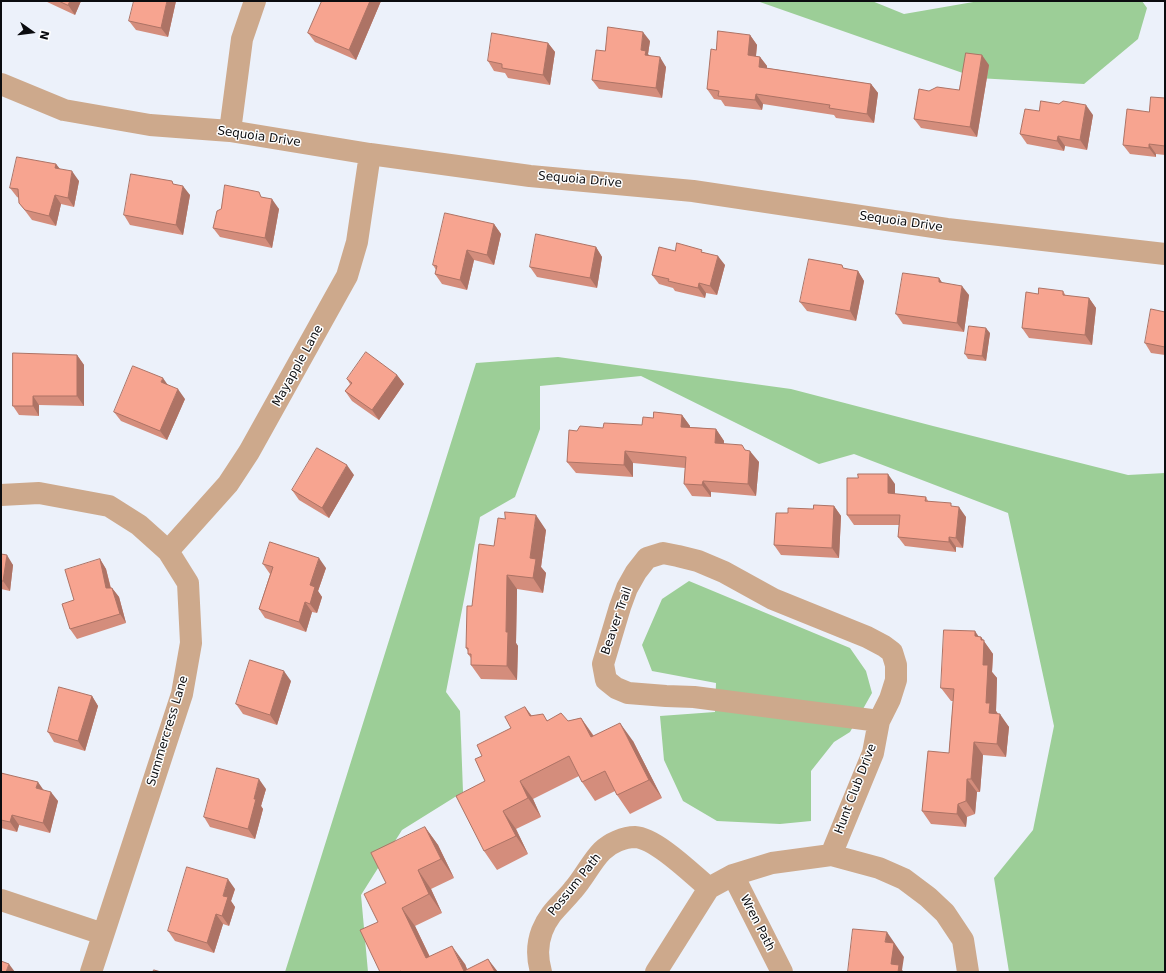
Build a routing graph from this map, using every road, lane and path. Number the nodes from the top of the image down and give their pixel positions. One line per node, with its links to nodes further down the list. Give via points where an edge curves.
1 (255, 1): 3 (street, via 242,39)
2 (1, 84): 3 (street, Sequoia Drive, via 64,110 150,125)
3 (230, 131): 4 (street, Sequoia Drive)
4 (370, 154): 5 (street, Sequoia Drive, via 530,176 693,191 947,229); 7 (street, Mayapple Lane, via 357,242 347,276 249,452 228,484)
5 (1165, 254)
6 (1, 495): 7 (street, Summercress Lane, via 39,493 109,506 139,525)
7 (168, 551): 13 (street, Summercress Lane, via 188,583 191,643 182,694)
8 (879, 721): 8 (street, Beaver Trail, via 896,680 896,665 892,652 884,646 773,599 724,572 678,556 663,553 647,558 636,572 620,607 603,664 606,680 616,688 628,693 694,697); 9 (street, Hunt Club Drive, via 873,753)
9 (830, 855): 10 (street, via 772,863); 18 (street, via 879,868 904,879 928,896 945,914 963,940)
10 (733, 875): 11 (street); 17 (street, Wren Path)
11 (710, 888): 15 (street, Possum Path, via 659,846 636,837 622,838 603,850 574,890 549,916 537,947); 16 (street)
12 (1, 900): 13 (street)
13 (103, 934): 14 (street, Summercress Lane)
14 (91, 972)
15 (541, 972)
16 (656, 972)
17 (782, 972)
18 (968, 972)

